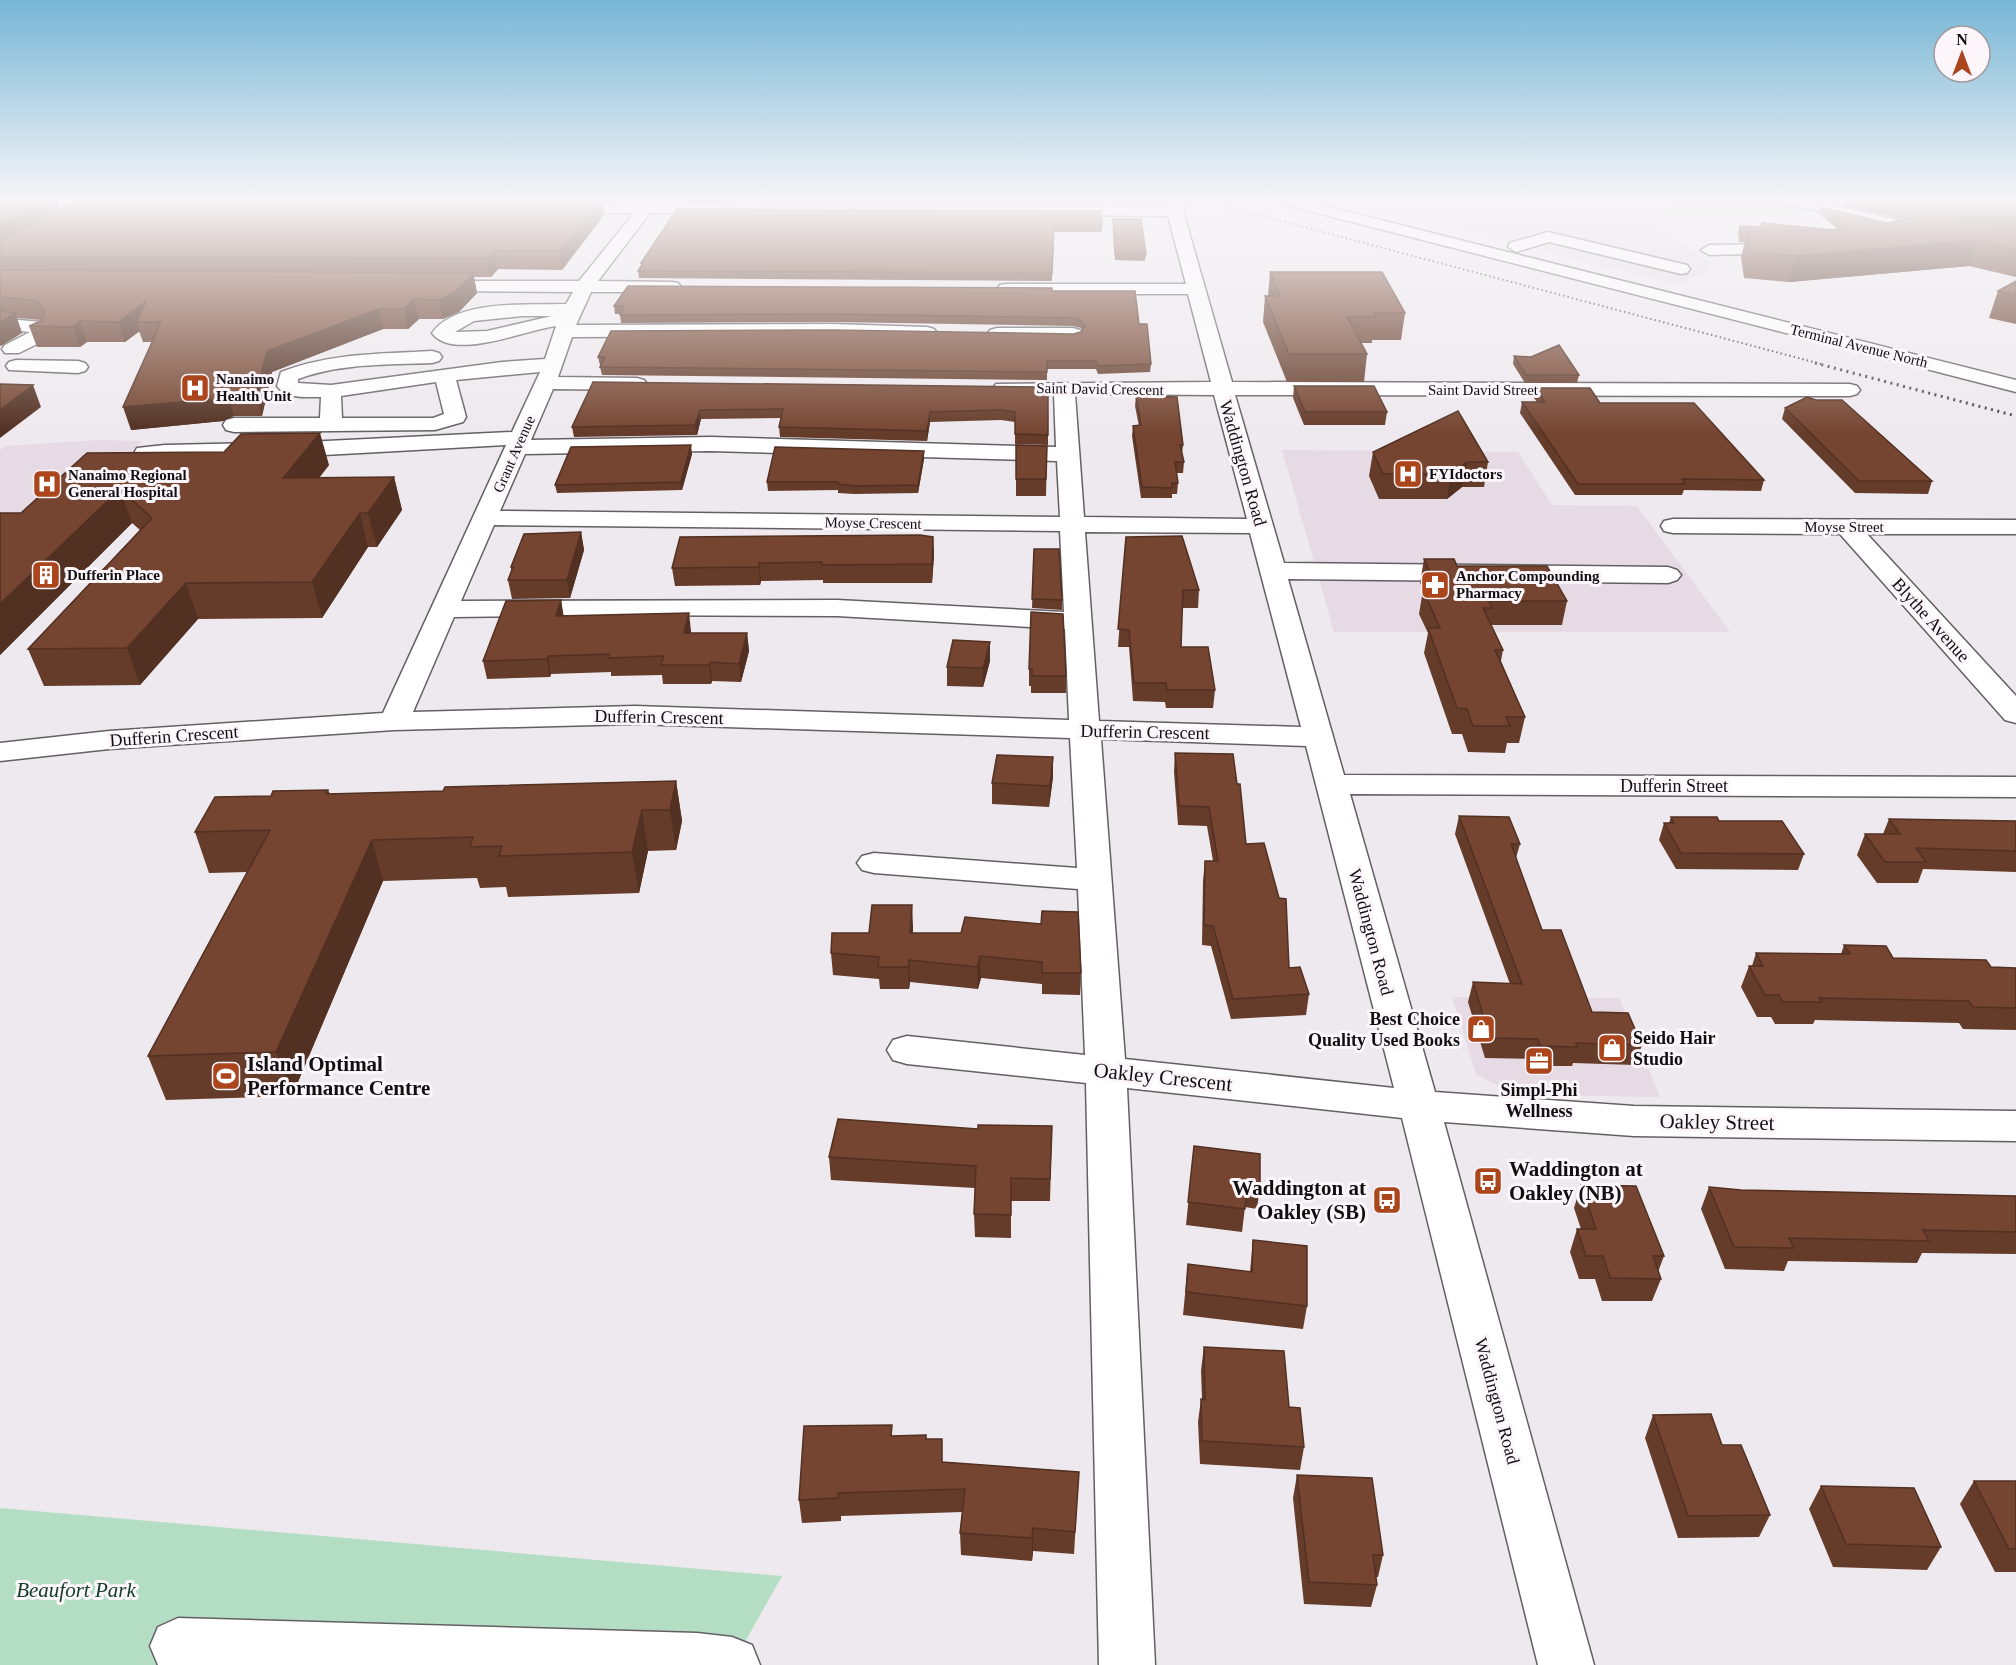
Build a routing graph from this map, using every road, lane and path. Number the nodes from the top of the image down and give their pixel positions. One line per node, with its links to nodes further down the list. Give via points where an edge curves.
1 (591, 278): 6 (street, Grant Avenue)
2 (1193, 278): 9 (street, Waddington Road)
3 (1589, 278): 23 (street, Terminal Avenue North)
4 (1636, 278): 21 (street, Terminal Avenue North)
5 (408, 285): 6 (street)
6 (584, 287): 7 (street); 10 (street, Grant Avenue)
7 (691, 287)
8 (986, 288): 9 (street)
9 (1196, 289): 26 (street, Waddington Road)
10 (568, 320): 10 (street, via 490,313 460,320 442,333 448,338 467,339); 12 (street); 19 (street, Grant Avenue)
11 (7, 325): 17 (street, via 35,326 40,331 14,358)
12 (950, 333)
13 (984, 333): 14 (street)
14 (1073, 334)
15 (296, 354): 16 (street, via 361,350)
16 (395, 360): 18 (street, via 456,358); 28 (street, via 334,363 288,376 287,386 300,391)
17 (78, 367)
18 (499, 368): 19 (street); 20 (street)
19 (549, 374): 22 (street); 31 (street, Grant Avenue)
20 (445, 375): 28 (street); 30 (street, via 455,417 435,424)
21 (2016, 375)
22 (651, 384)
23 (2016, 386)
24 (982, 388): 25 (street, Saint David Crescent)
25 (1064, 389): 26 (street, Saint David Crescent); 33 (street)
26 (1223, 390): 27 (street, Saint David Street); 36 (street, Waddington Road)
27 (1850, 390)
28 (331, 391): 30 (street)
29 (234, 424): 30 (street)
30 (331, 424)
31 (519, 442): 32 (street, via 414,441 304,449); 33 (street); 34 (street, Grant Avenue)
32 (146, 453)
33 (1069, 454): 35 (street)
34 (485, 519): 35 (street, Moyse Crescent); 42 (street, Grant Avenue)
35 (1074, 525): 36 (street, Moyse Crescent); 43 (street)
36 (1261, 526): 40 (street, Waddington Road)
37 (1673, 526): 38 (street, Moyse Street)
38 (1846, 526): 39 (street, Moyse Street); 44 (street, Blythe Avenue)
39 (2016, 527)
40 (1274, 571): 41 (street); 47 (street, Waddington Road)
41 (1668, 575)
42 (443, 609): 43 (street, via 837,608); 45 (street, Grant Avenue)
43 (1078, 621): 46 (street)
44 (2016, 714)
45 (394, 721): 46 (street, Dufferin Crescent, via 635,715); 48 (street, Dufferin Crescent, via 109,740)
46 (1085, 731): 47 (street, Dufferin Crescent); 52 (street)
47 (1319, 737): 49 (street, Waddington Road)
48 (0, 752)
49 (1331, 784): 50 (street, Dufferin Street); 55 (street, Waddington Road)
50 (2016, 787)
51 (874, 863): 52 (street)
52 (1094, 880): 54 (street)
53 (908, 1050): 54 (street, Oakley Crescent)
54 (1106, 1071): 55 (street, Oakley Crescent); 59 (street)
55 (1419, 1105): 56 (street, Oakley Street, via 1634,1121); 60 (street, Waddington Road)
56 (2016, 1126)
57 (178, 1646): 58 (street)
58 (715, 1663)
59 (1127, 1665)
60 (1566, 1665)

